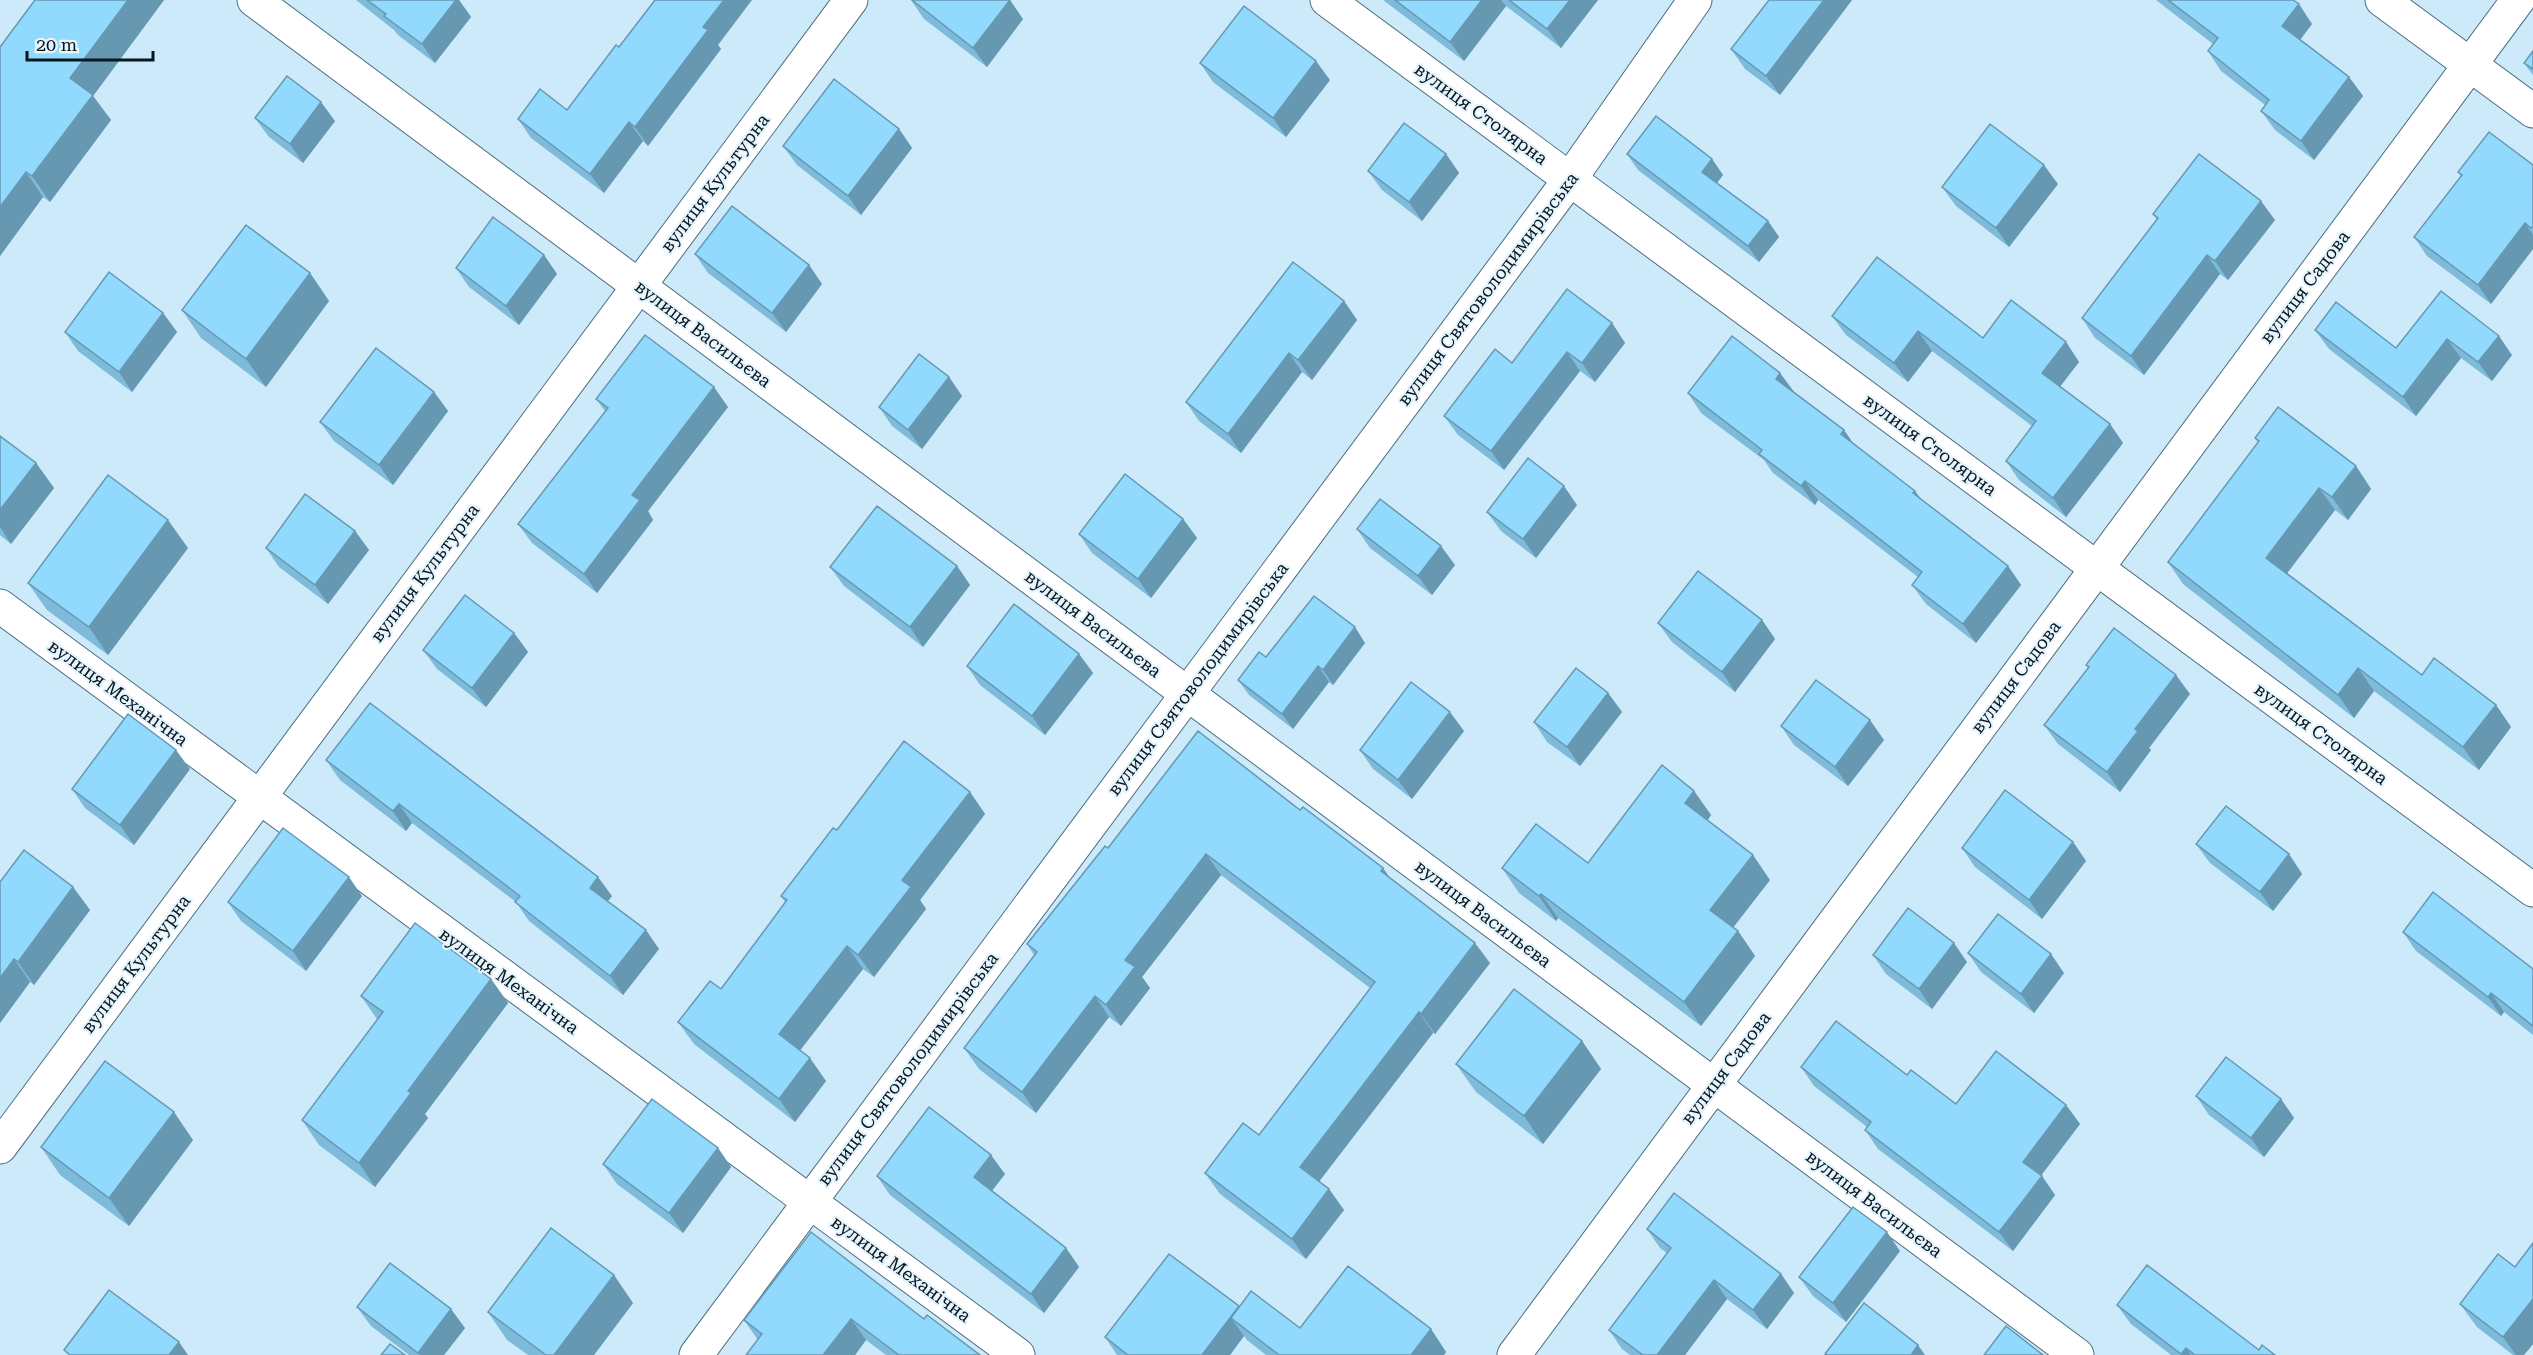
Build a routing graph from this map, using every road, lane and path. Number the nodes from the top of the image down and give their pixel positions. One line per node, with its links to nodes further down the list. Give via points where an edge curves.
1 (254, 0): 10 (street, вулиця Васильєва)
2 (850, 0): 10 (street, вулиця Культурна)
3 (1327, 0): 9 (street, вулиця Столярна)
4 (1695, 0): 9 (street, вулиця Святоволодимирівська)
5 (2382, 0): 7 (street)
6 (2518, 0): 7 (street, вулиця Садова)
7 (2471, 63): 8 (street); 11 (street, вулиця Садова)
8 (2533, 111)
9 (1570, 179): 11 (street, вулиця Столярна); 13 (street, вулиця Святоволодимирівська)
10 (639, 286): 13 (street, вулиця Васильєва); 14 (street, вулиця Культурна)
11 (2097, 568): 15 (street, вулиця Столярна); 16 (street, вулиця Садова)
12 (0, 606): 14 (street, вулиця Механічна)
13 (1187, 693): 16 (street, вулиця Васильєва); 18 (street, вулиця Святоволодимирівська)
14 (259, 797): 17 (street, вулиця Культурна); 18 (street, вулиця Механічна)
15 (2533, 890)
16 (1714, 1085): 21 (street, вулиця Садова); 22 (street, вулиця Васильєва)
17 (0, 1147)
18 (810, 1202): 19 (street, вулиця Святоволодимирівська); 20 (street, вулиця Механічна)
19 (696, 1355)
20 (1018, 1355)
21 (1514, 1355)
22 (2077, 1355)

